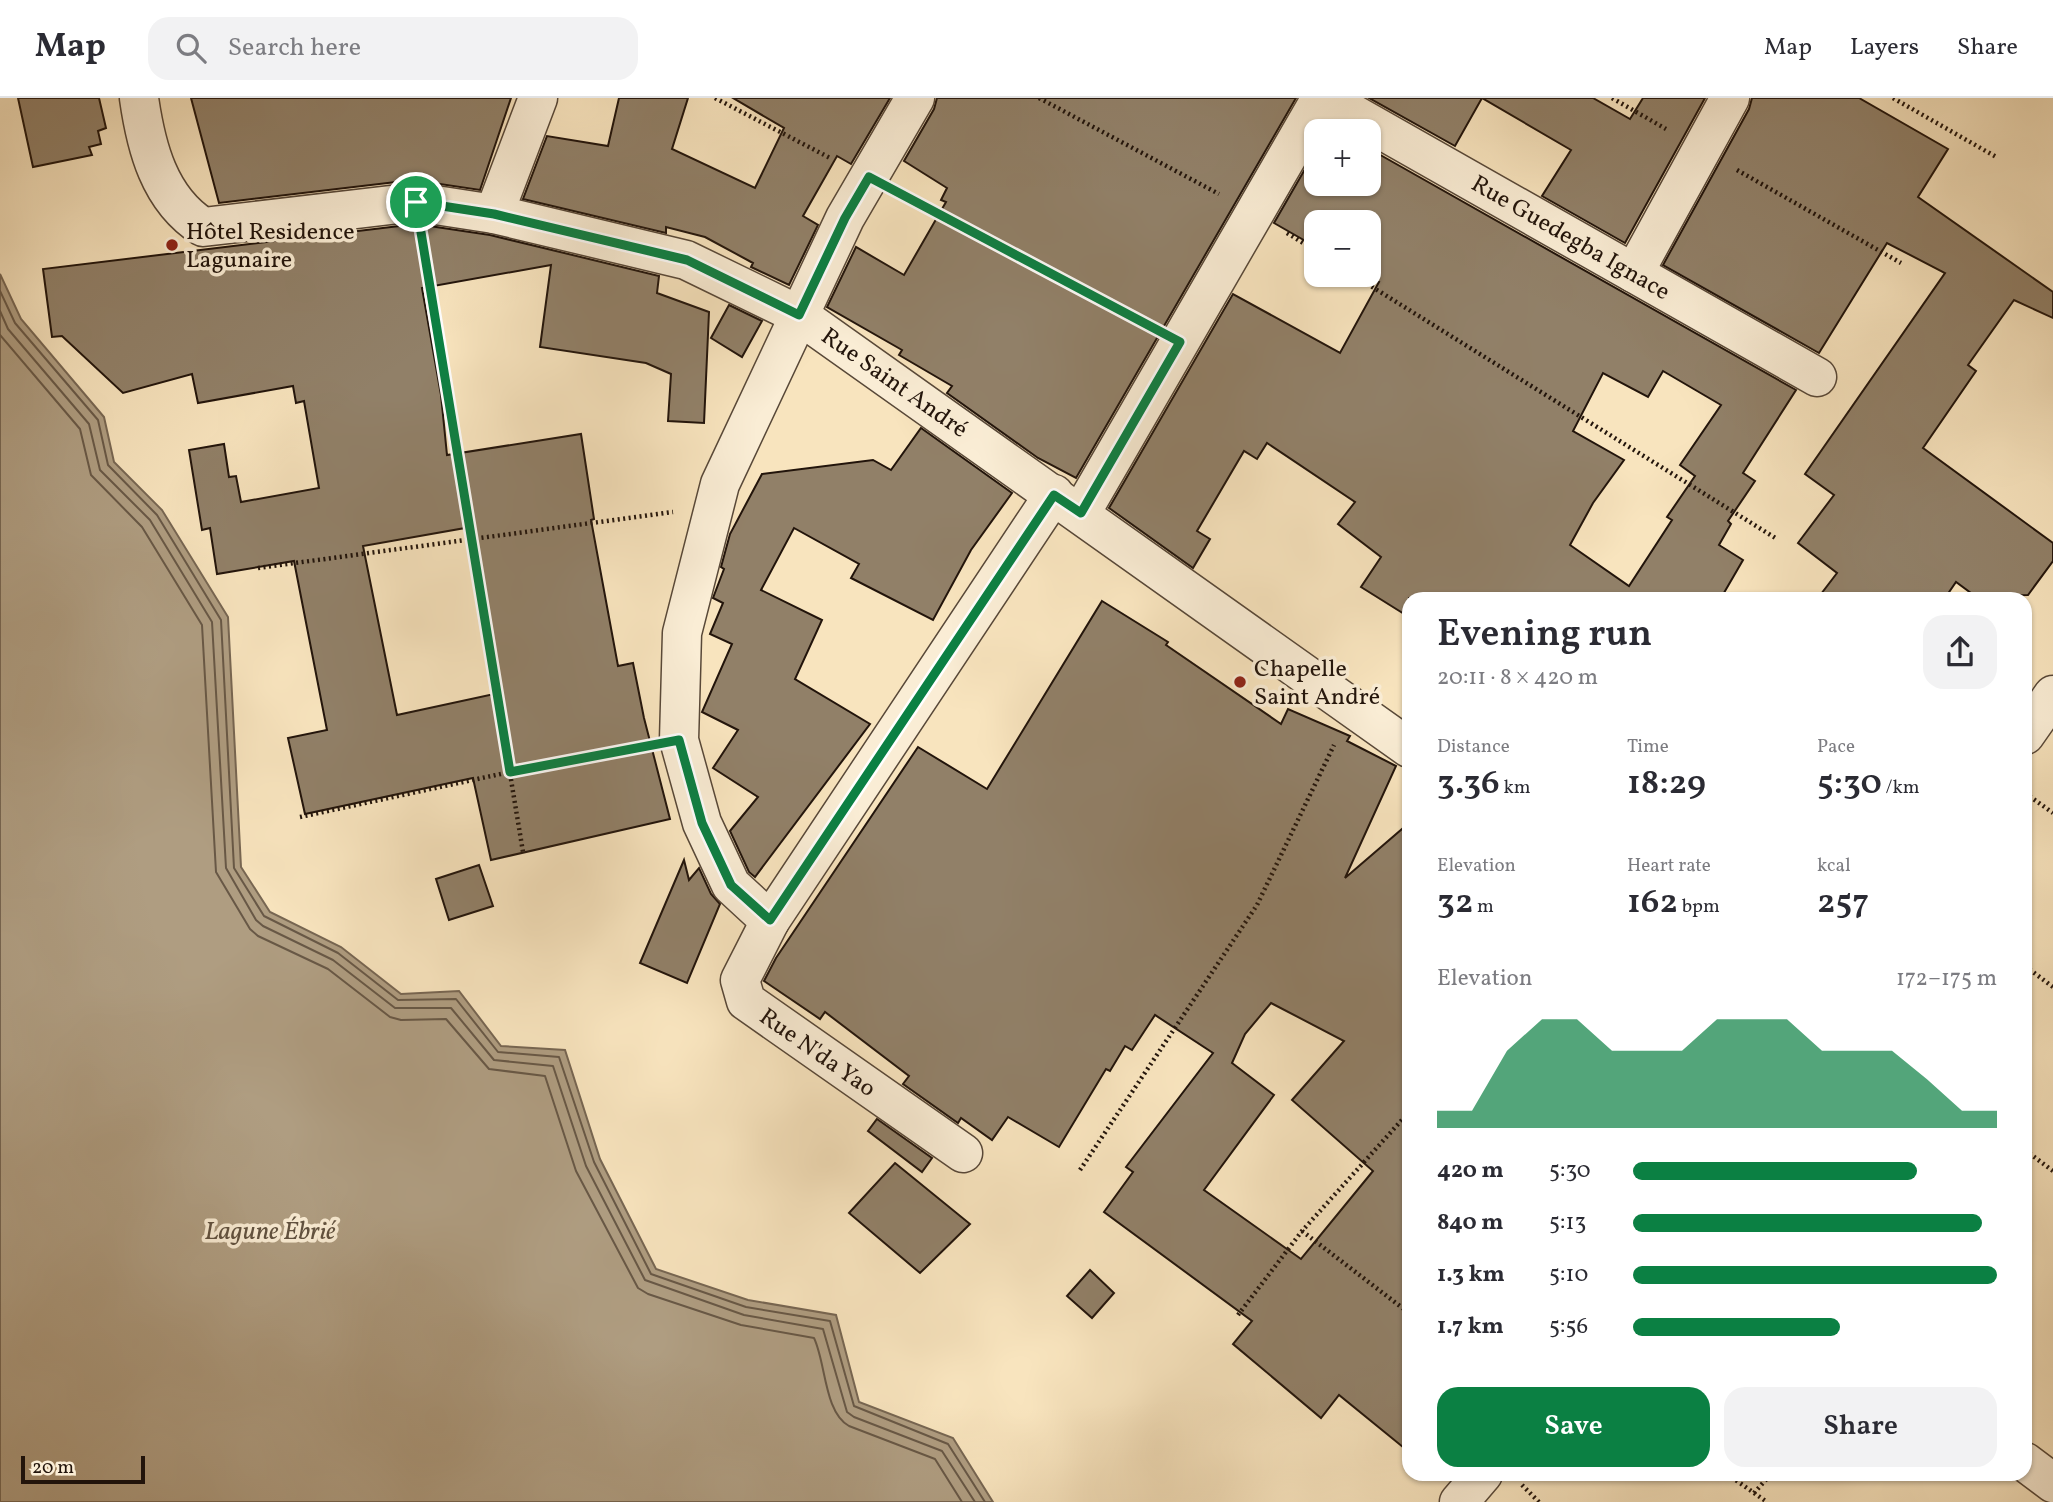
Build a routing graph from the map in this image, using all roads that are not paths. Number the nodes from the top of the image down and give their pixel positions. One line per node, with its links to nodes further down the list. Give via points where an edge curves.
1 (139, 98): 6 (street, Rue Saint André, via 156,173 188,218 203,227 416,202)
2 (538, 98): 6 (street)
3 (915, 98): 8 (street, via 845,218)
4 (1323, 98): 7 (street, Rue Guedegba Ignace); 10 (street, Rue N'da Yao, via 1180,342)
5 (1730, 98): 7 (street)
6 (494, 214): 8 (street, Rue Saint André, via 687,260)
7 (1634, 273): 9 (street, Rue Guedegba Ignace)
8 (799, 315): 10 (street, Rue Saint André); 14 (street, via 720,484 682,633 679,740 702,823 731,885)
9 (1818, 377)
10 (1068, 504): 13 (street, Rue Saint André); 14 (street, Rue N'da Yao)
11 (2053, 695): 12 (street)
12 (2032, 725)
13 (1402, 743)
14 (770, 920): 15 (street, Rue N'da Yao, via 740,980 746,1001)
15 (962, 1153)
16 (1477, 1481): 17 (street)
17 (1460, 1502)

